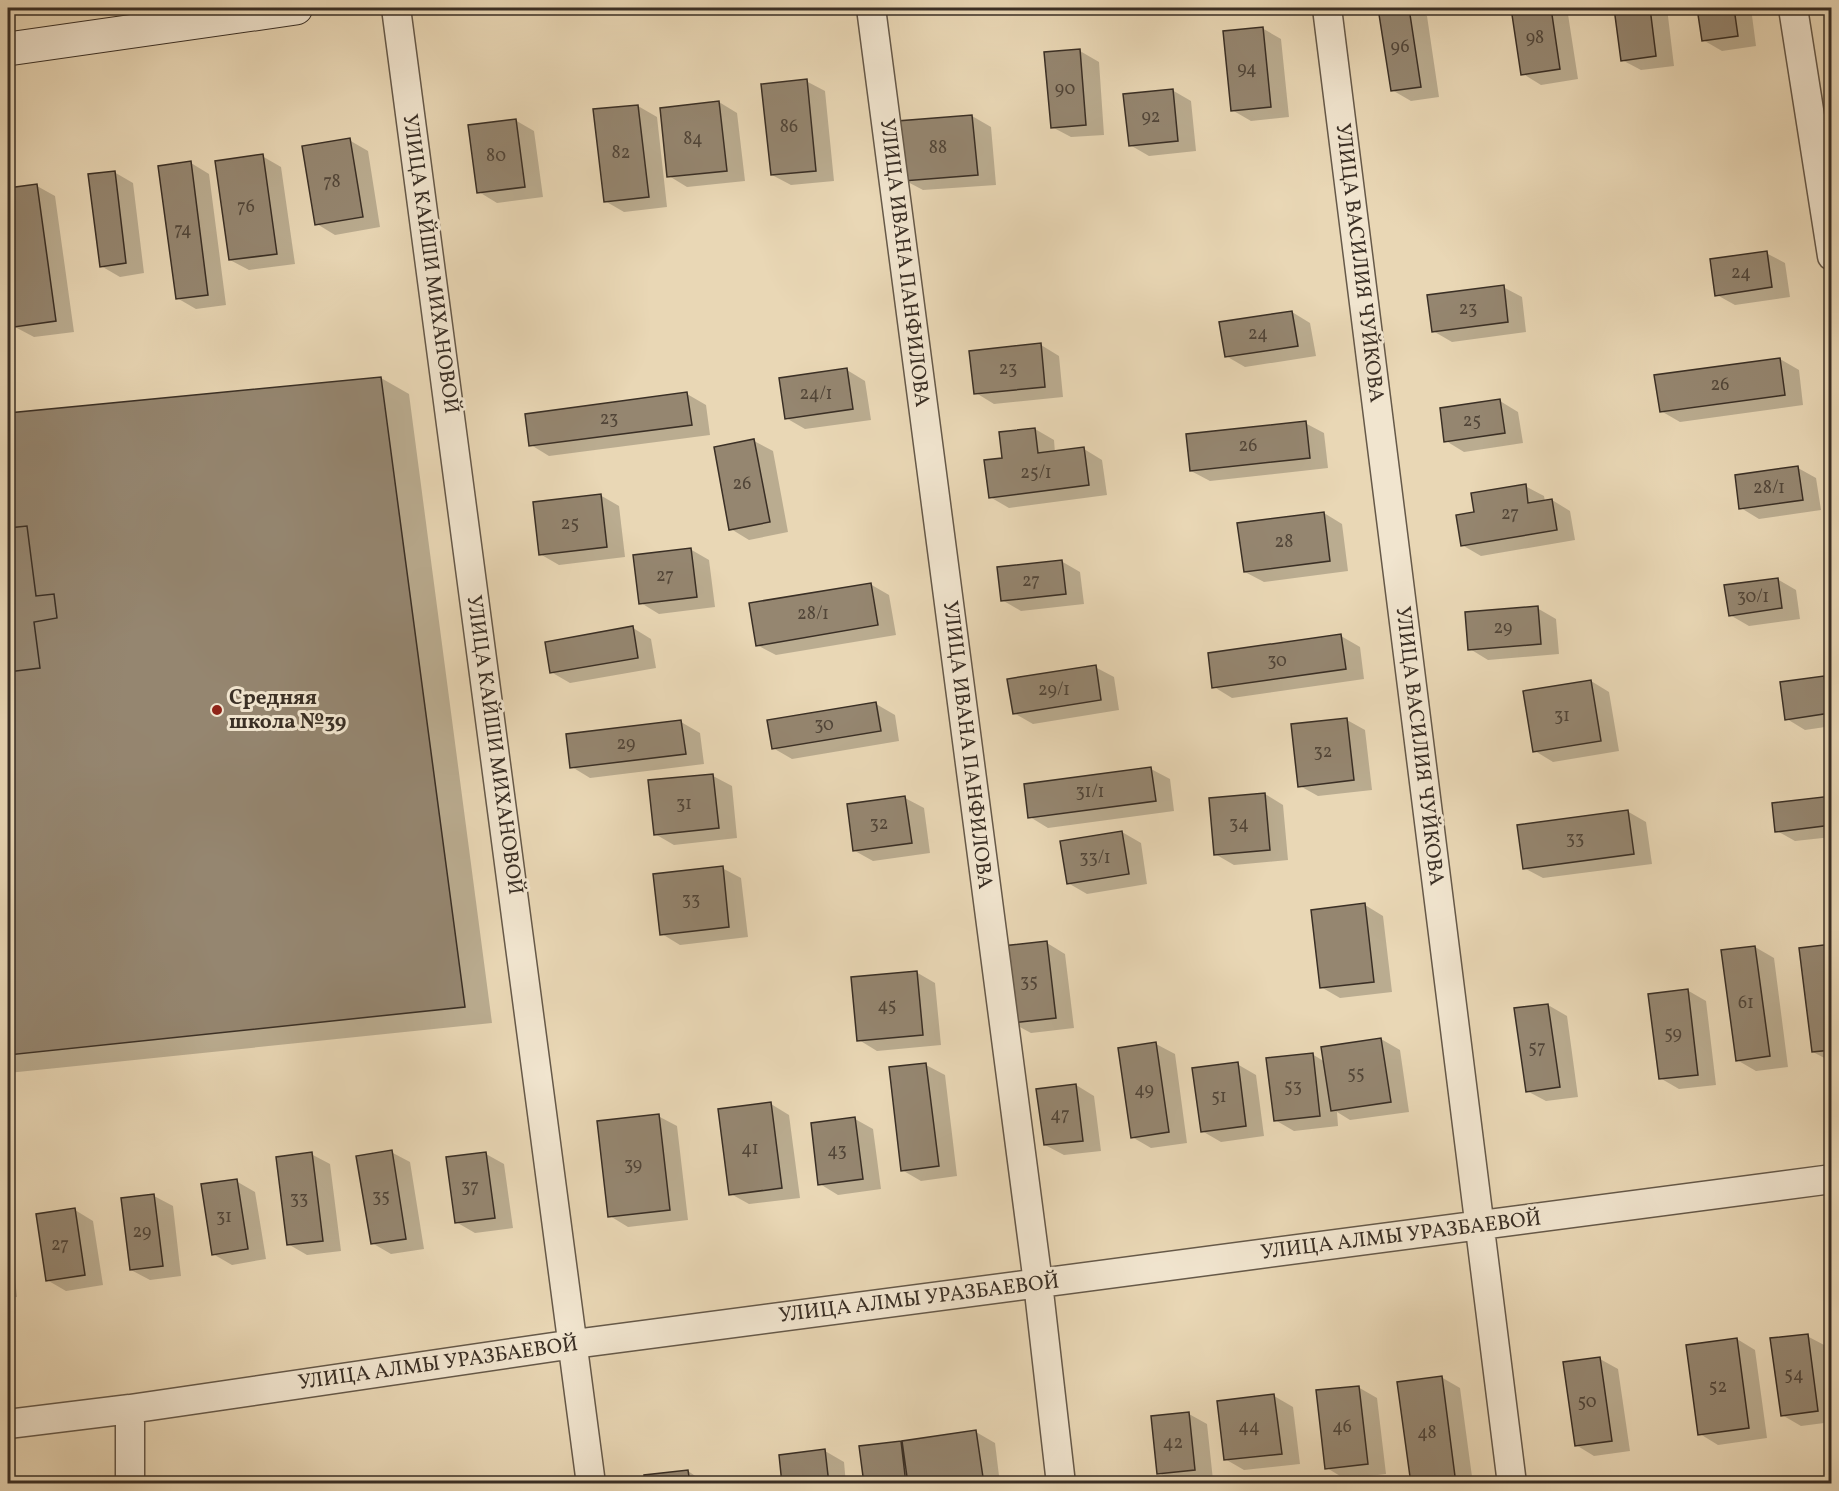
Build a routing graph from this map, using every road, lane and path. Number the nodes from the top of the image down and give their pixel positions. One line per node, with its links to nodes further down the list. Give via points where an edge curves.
1 (296, 8): 6 (street)
2 (396, 8): 11 (street, УЛИЦА КАЙШИ МИХАНОВОЙ)
3 (871, 8): 10 (street, УЛИЦА ИВАНА ПАНФИЛОВА)
4 (1327, 8): 9 (street, УЛИЦА ВАСИЛИЯ ЧУЙКОВА)
5 (1793, 8): 7 (street)
6 (8, 48)
7 (1832, 256)
8 (1832, 1179): 9 (street, УЛИЦА АЛМЫ УРАЗБАЕВОЙ)
9 (1479, 1226): 10 (street, УЛИЦА АЛМЫ УРАЗБАЕВОЙ); 17 (street, УЛИЦА ВАСИЛИЯ ЧУЙКОВА)
10 (1038, 1283): 11 (street, УЛИЦА АЛМЫ УРАЗБАЕВОЙ); 16 (street, УЛИЦА ИВАНА ПАНФИЛОВА)
11 (574, 1344): 12 (street, УЛИЦА АЛМЫ УРАЗБАЕВОЙ); 15 (street, УЛИЦА КАЙШИ МИХАНОВОЙ)
12 (130, 1409): 13 (street, УЛИЦА АЛМЫ УРАЗБАЕВОЙ); 14 (street)
13 (8, 1424)
14 (130, 1484)
15 (591, 1484)
16 (1061, 1484)
17 (1512, 1484)

